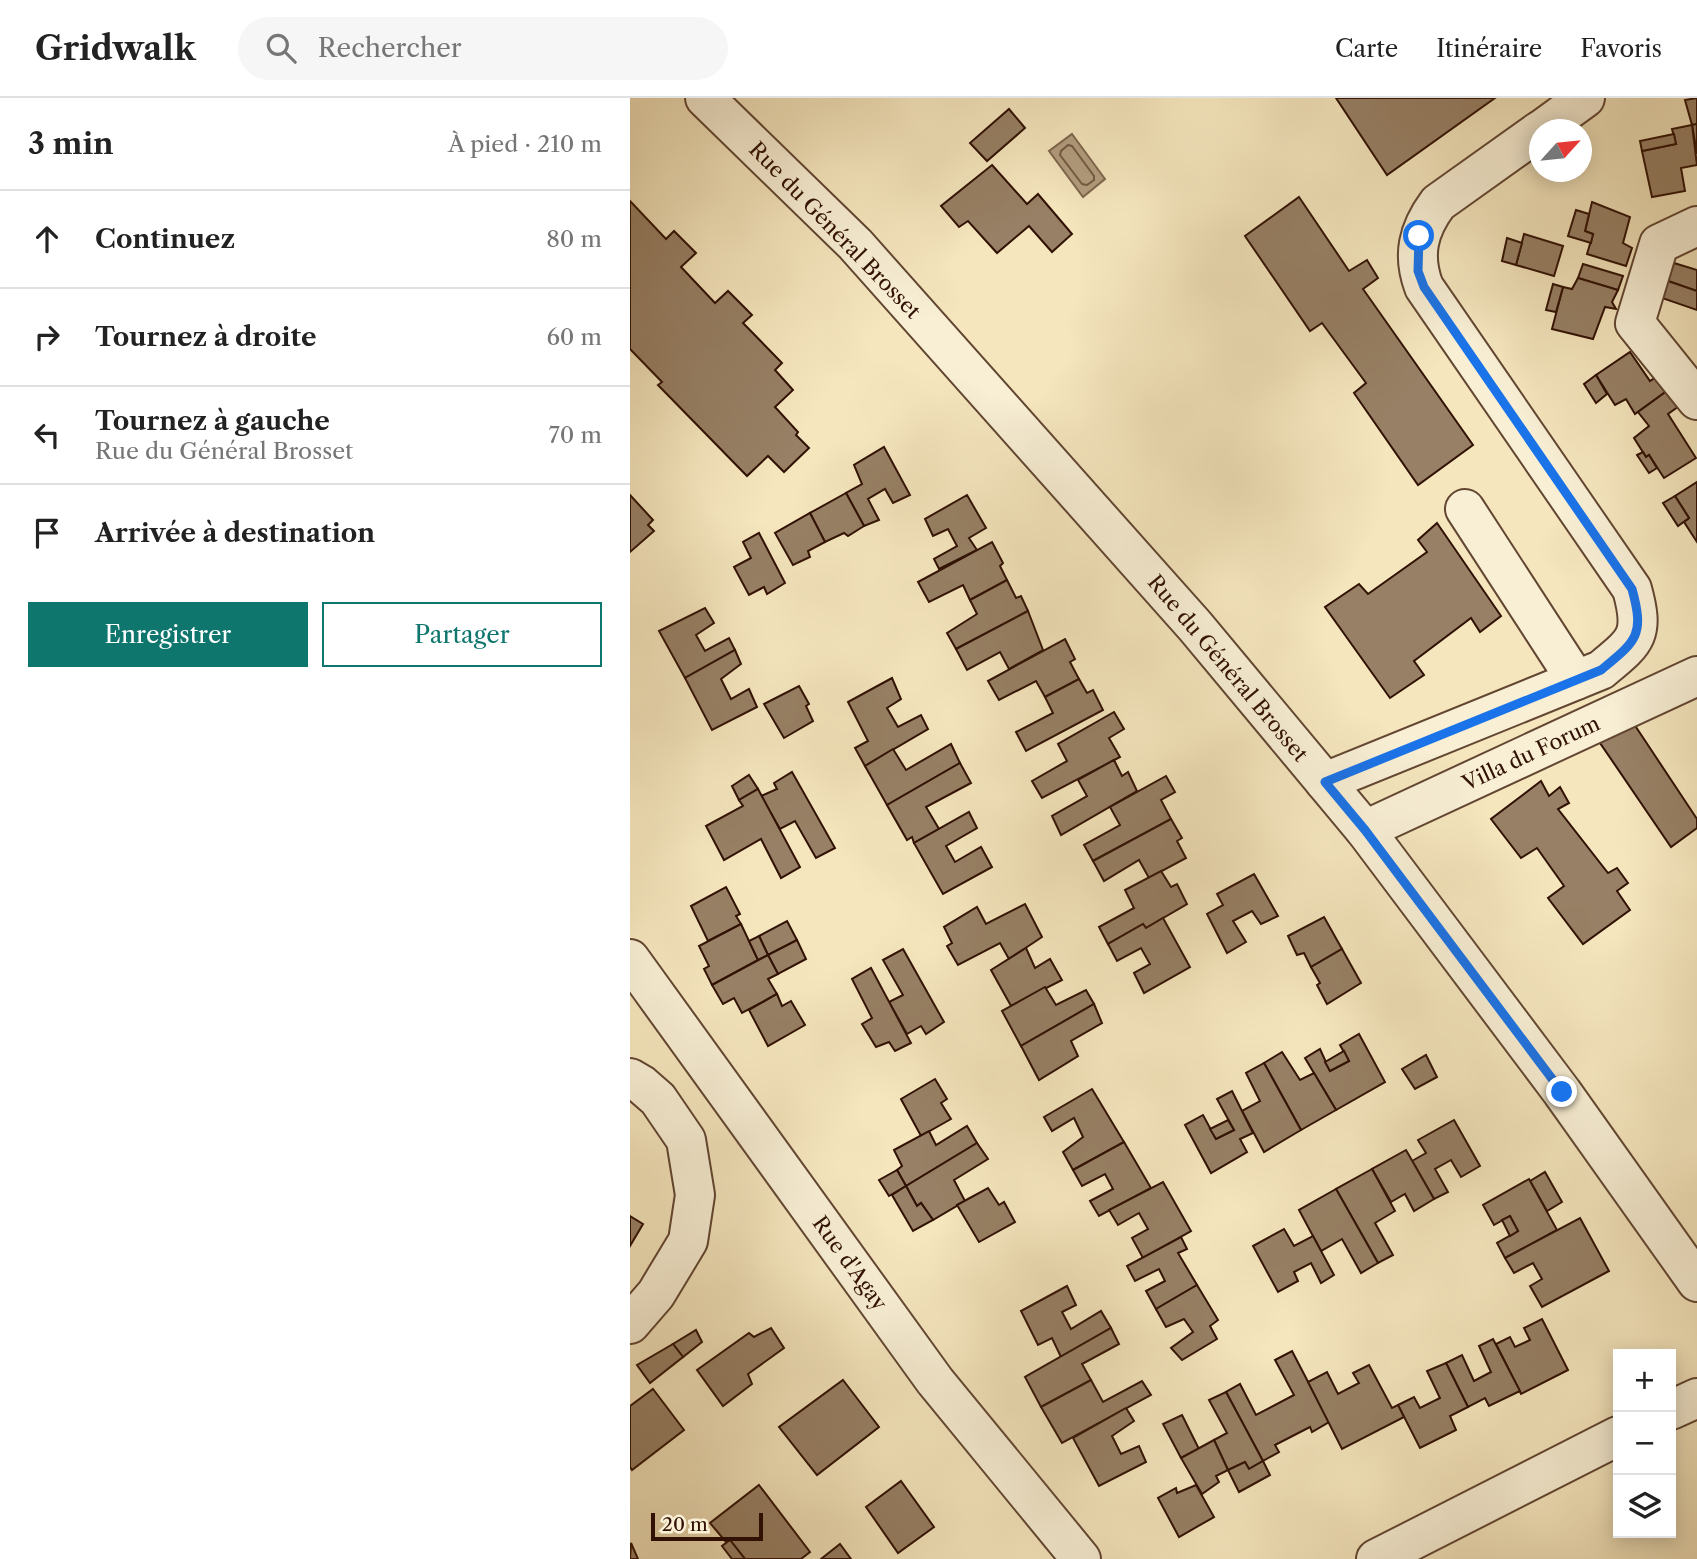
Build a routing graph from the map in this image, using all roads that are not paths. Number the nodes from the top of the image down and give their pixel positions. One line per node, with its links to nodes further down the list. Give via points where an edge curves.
1 (705, 98): 10 (street, Rue du Général Brosset, via 855,244 1195,626)
2 (1585, 98): 3 (street)
3 (1555, 119)
4 (1529, 138): 9 (street, via 1438,203 1419,236 1418,271 1424,287 1632,589 1638,610 1632,643 1601,670)
5 (1697, 226): 6 (street, via 1659,244 1635,323)
6 (1697, 400)
7 (1465, 509): 9 (street)
8 (1697, 677): 11 (street, Villa du Forum)
9 (1576, 680): 10 (street)
10 (1325, 782): 11 (street, Rue du Général Brosset)
11 (1365, 830): 14 (street, Rue du Général Brosset, via 1562,1092)
12 (630, 958): 19 (street, Rue d'Agay, via 935,1381)
13 (630, 1078): 15 (street, via 658,1100 686,1140 695,1195 688,1241 656,1294)
14 (1697, 1282)
15 (630, 1324)
16 (1697, 1398): 17 (street)
17 (1676, 1408)
18 (1613, 1439): 20 (street)
19 (1081, 1559)
20 (1376, 1559)

